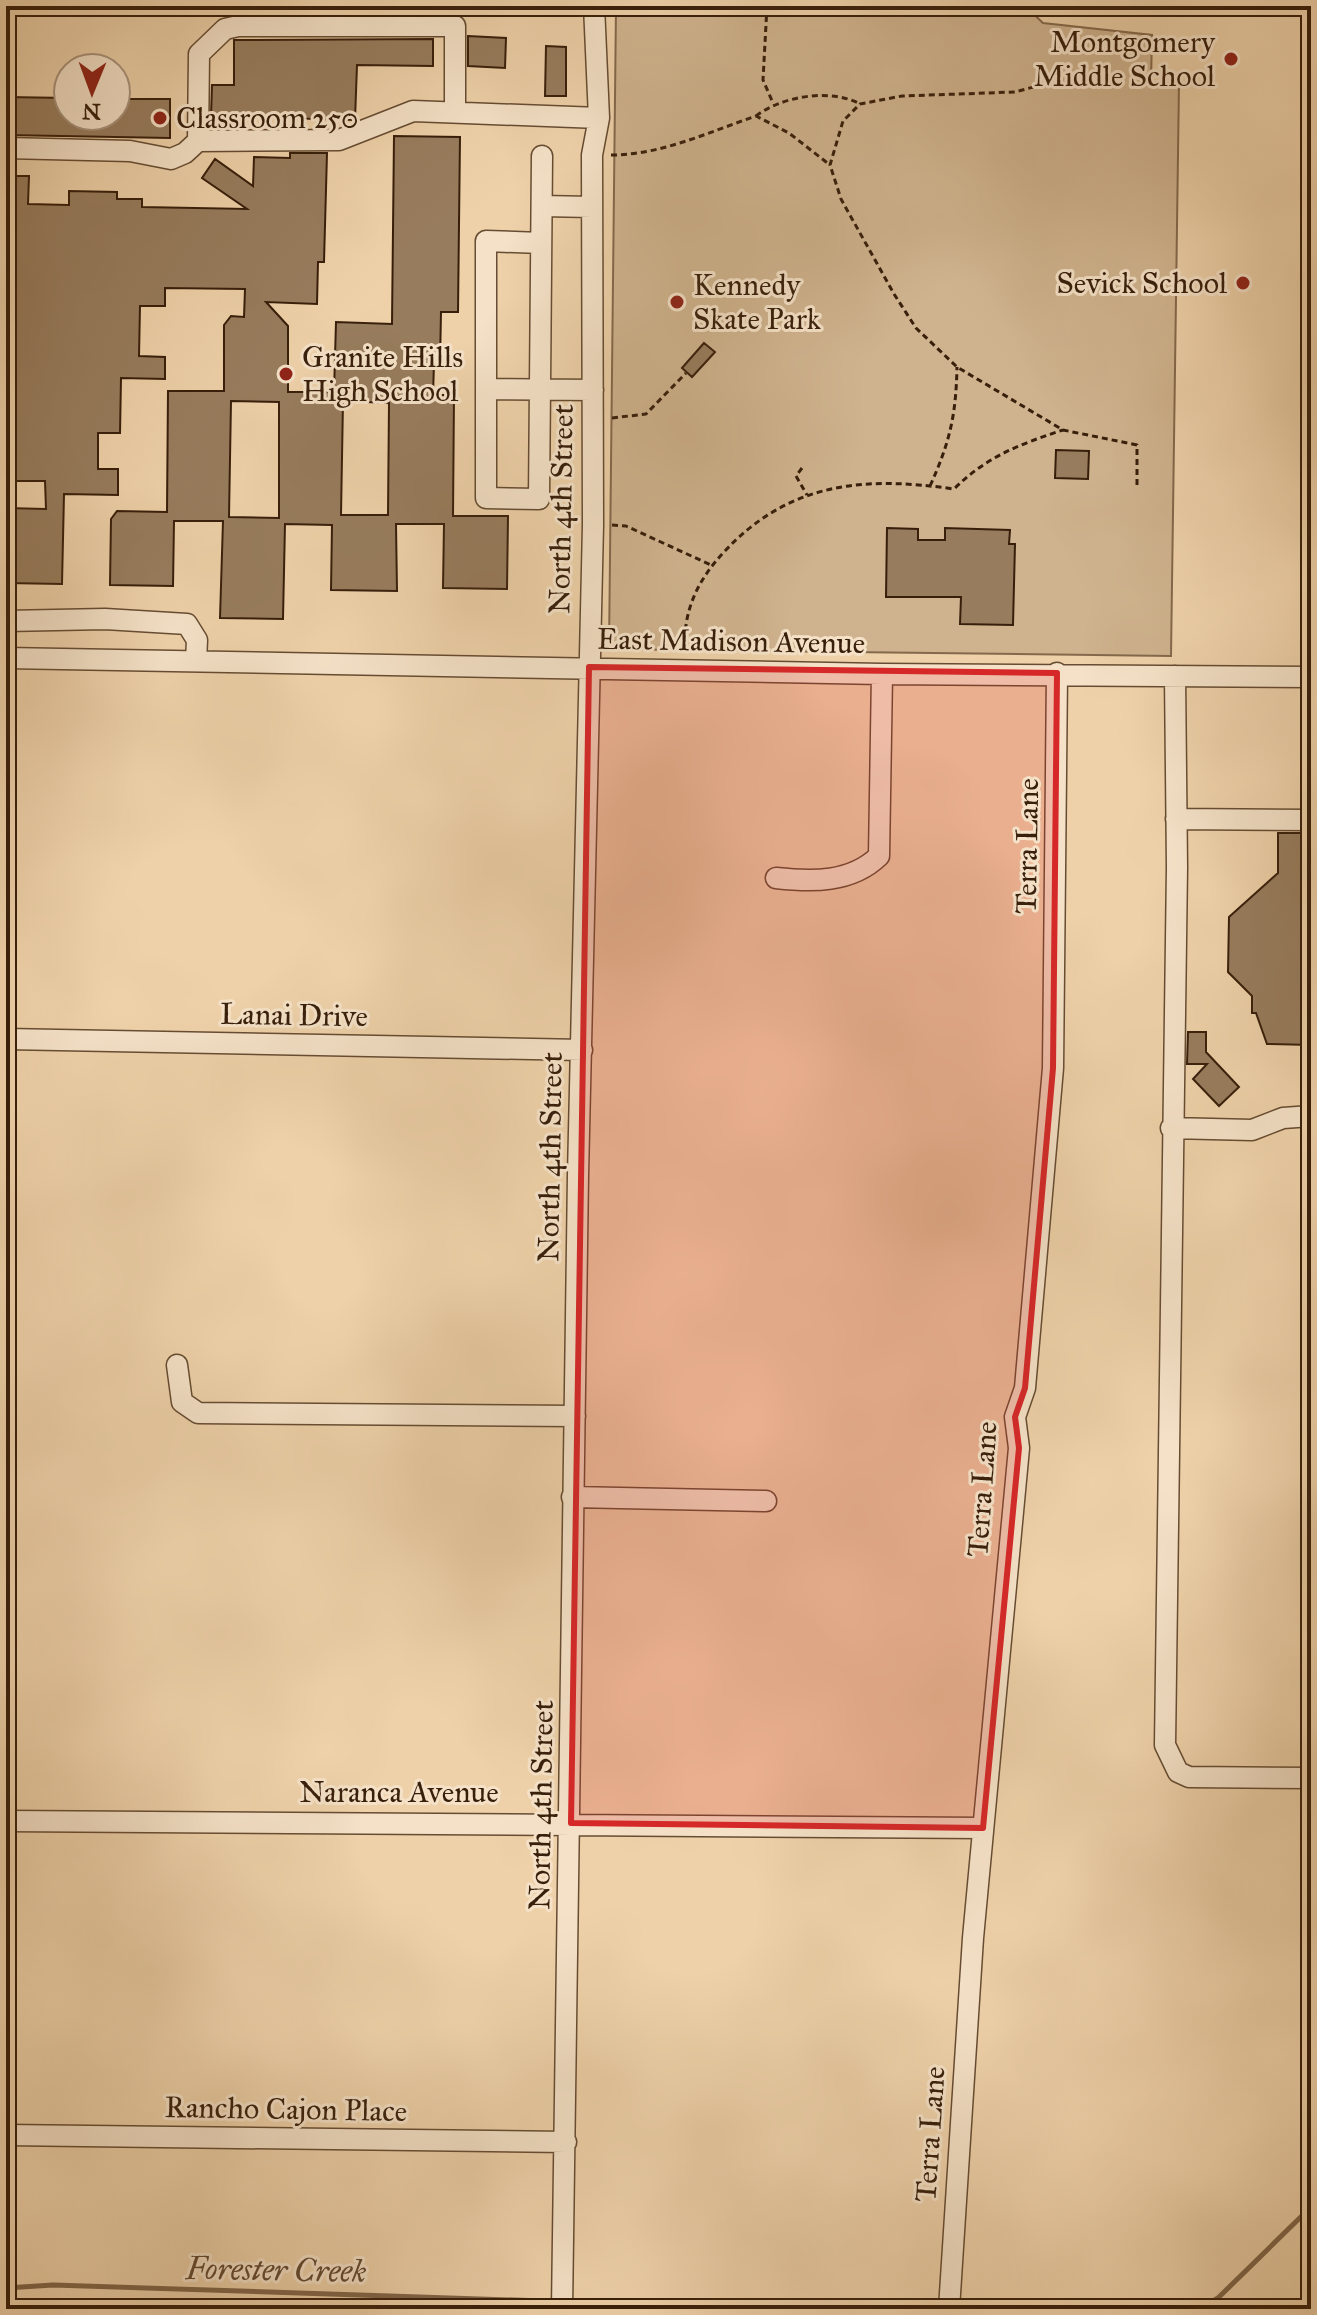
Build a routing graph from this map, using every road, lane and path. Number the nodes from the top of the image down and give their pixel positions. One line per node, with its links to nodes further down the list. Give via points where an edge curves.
1 (594, 6): 8 (street, North 4th Street)
2 (767, 6): 4 (path, via 763,80)
3 (1063, 79): 5 (path, via 1015,92 902,96)
4 (773, 103): 5 (path, via 845,96); 7 (path)
5 (860, 104): 13 (path, via 843,121)
6 (455, 112): 8 (street); 9 (street, via 413,111 339,140); 9 (street, via 455,26 238,26 225,29 199,54)
7 (756, 116): 11 (path, via 636,155); 13 (path, via 789,133)
8 (599, 118): 11 (street, North 4th Street)
9 (198, 141): 10 (street, via 171,159 130,151)
10 (6, 148)
11 (592, 155): 15 (street, North 4th Street)
12 (542, 156): 14 (street)
13 (830, 165): 17 (path, via 841,199 894,294 916,328)
14 (542, 206): 15 (street); 16 (street)
15 (592, 207): 21 (street, North 4th Street)
16 (541, 243): 19 (street, via 486,241); 20 (street)
17 (957, 367): 23 (path); 25 (path, via 957,408)
18 (686, 373): 22 (path, via 646,414)
19 (486, 389): 20 (street); 20 (street, via 486,498 499,499 539,499)
20 (539, 389): 21 (street)
21 (593, 390): 28 (street, North 4th Street)
22 (611, 418)
23 (1063, 430): 25 (path, via 1010,447 954,489); 26 (path, via 1137,445)
24 (802, 468): 27 (path, via 796,476)
25 (930, 486): 27 (path, via 849,486)
26 (1137, 488)
27 (807, 495): 29 (path, via 749,525)
28 (593, 525): 29 (path, via 626,526); 33 (street, North 4th Street)
29 (711, 565): 34 (path, via 687,606)
30 (6, 621): 32 (street, via 187,624 197,640)
31 (6, 658): 32 (street, East Madison Avenue)
32 (196, 661): 33 (street, East Madison Avenue)
33 (589, 667): 34 (street, East Madison Avenue); 43 (street, North 4th Street)
34 (686, 668): 36 (street, East Madison Avenue)
35 (1057, 673): 36 (street, East Madison Avenue); 37 (street, East Madison Avenue); 53 (street, Terra Lane, via 1053,1068 1025,1388 1015,1417 1019,1448)
36 (882, 674): 41 (street, via 879,856 867,867 819,882)
37 (1175, 676): 38 (street, East Madison Avenue); 39 (street)
38 (1311, 677)
39 (1176, 819): 40 (street); 45 (street)
40 (1311, 820)
41 (776, 878)
42 (6, 1039): 43 (street, Lanai Drive)
43 (582, 1050): 47 (street, North 4th Street)
44 (1311, 1116): 45 (street, via 1283,1118 1252,1130)
45 (1171, 1128): 50 (street, via 1165,1745 1178,1772 1189,1777)
46 (177, 1365): 47 (street, via 182,1402 198,1413)
47 (575, 1416): 48 (street, North 4th Street)
48 (572, 1497): 49 (street); 52 (street, North 4th Street)
49 (766, 1501)
50 (1311, 1778)
51 (6, 1821): 52 (street, Naranca Avenue)
52 (571, 1823): 53 (street, Naranca Avenue); 55 (street, North 4th Street)
53 (983, 1828): 57 (street, Terra Lane)
54 (6, 2135): 55 (street, Rancho Cajon Place)
55 (566, 2142): 56 (street, North 4th Street)
56 (562, 2309)
57 (949, 2309)

